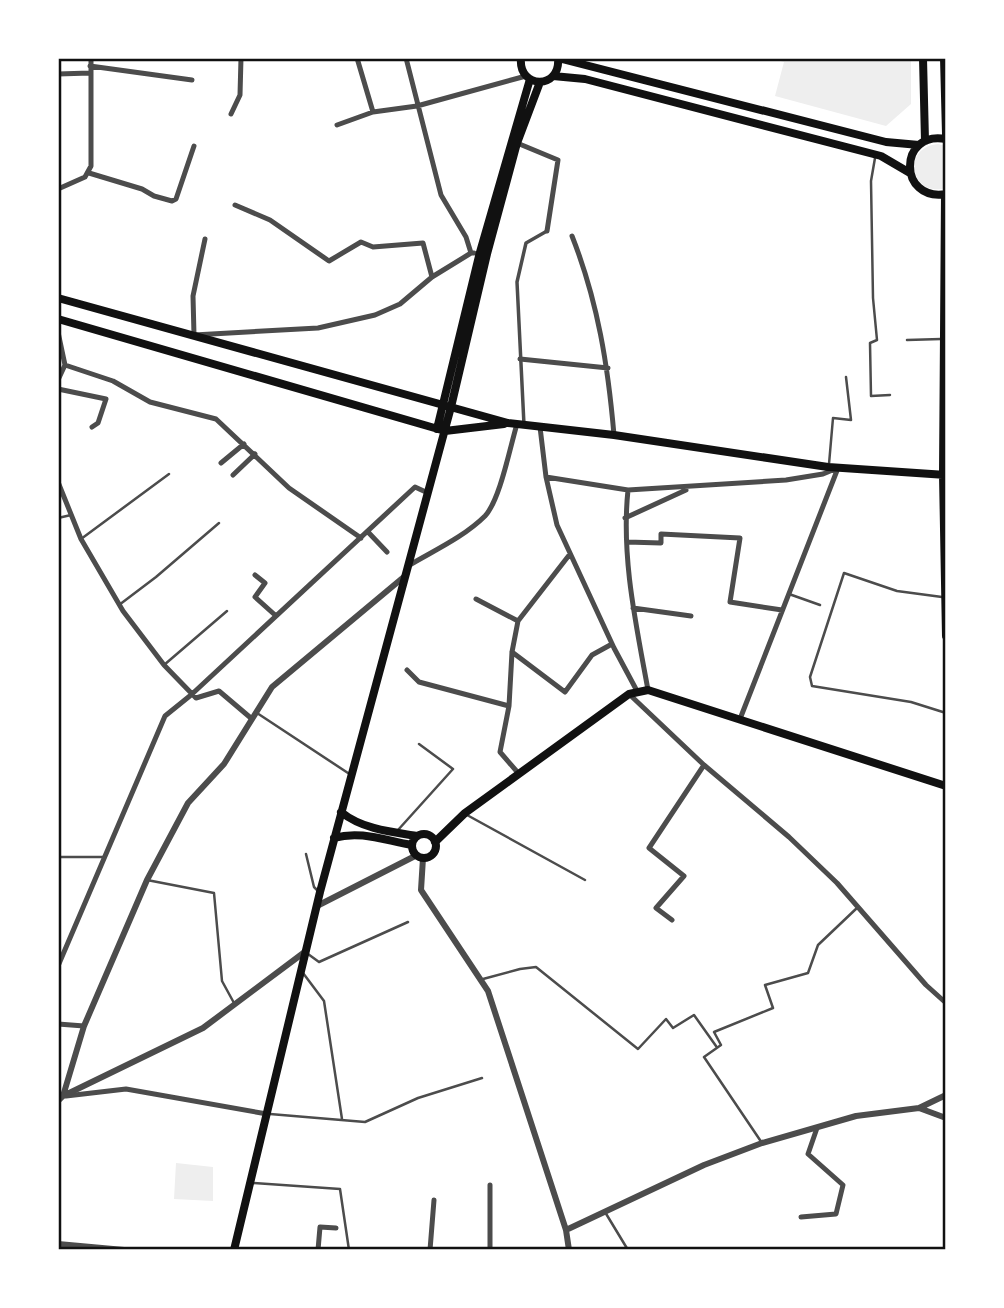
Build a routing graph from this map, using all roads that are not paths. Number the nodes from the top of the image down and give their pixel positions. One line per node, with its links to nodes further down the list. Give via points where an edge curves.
1 (91, 58): 9 (street)
2 (241, 58): 20 (street, via 240,95)
3 (357, 58): 19 (street)
4 (406, 58): 17 (street)
5 (521, 58): 13 (main road)
6 (558, 58): 12 (main road); 16 (main road)
7 (923, 58): 24 (main road)
8 (944, 58): 22 (main road)
9 (90, 66): 10 (street); 14 (street)
10 (90, 73): 11 (street); 27 (street)
11 (58, 74)
12 (553, 76): 15 (main road); 18 (main road, via 585,79)
13 (528, 78): 15 (main road); 17 (street); 36 (main road)
14 (192, 80)
15 (540, 82): 23 (main road)
16 (700, 94): 18 (main road); 24 (main road, via 886,142)
17 (417, 106): 19 (street); 36 (street, via 441,195)
18 (696, 108): 26 (main road)
19 (373, 112): 21 (street)
20 (232, 114)
21 (337, 125)
22 (946, 136): 24 (main road)
23 (517, 143): 33 (street, via 558,160); 36 (main road)
24 (922, 143): 28 (main road, via 911,158)
25 (194, 146): 27 (street, via 172,201)
26 (876, 154): 28 (main road); 51 (lane, via 871,181 877,340 870,342 871,396)
27 (89, 173): 29 (street)
28 (910, 173): 30 (main road, via 923,191)
29 (58, 189)
30 (946, 194): 32 (main road)
31 (235, 205): 37 (street, via 270,220 329,261 360,242 373,247 423,243)
32 (946, 220): 43 (main road)
33 (547, 231): 45 (street, via 526,243 517,282)
34 (572, 236): 47 (street, via 586,272)
35 (205, 239): 41 (street, via 194,286)
36 (479, 253): 37 (street); 52 (main road)
37 (432, 277): 41 (street, via 400,304 354,321 318,328)
38 (58, 301): 41 (main road)
39 (58, 320): 56 (main road)
40 (58, 332): 44 (street)
41 (194, 335): 52 (main road)
42 (907, 340): 43 (lane)
43 (944, 340): 64 (main road)
44 (59, 345): 46 (street)
45 (520, 359): 47 (street); 53 (street)
46 (65, 365): 49 (street); 58 (street, via 113,381 150,402 216,419)
47 (608, 368): 57 (street)
48 (846, 377): 61 (lane, via 851,420 833,418)
49 (58, 380)
50 (58, 389): 54 (street, via 106,399 98,423)
51 (890, 395)
52 (448, 406): 53 (main road); 56 (main road)
53 (516, 424): 55 (main road); 56 (main road); 80 (street, via 495,500 485,515)
54 (92, 427)
55 (540, 427): 57 (main road); 65 (street)
56 (441, 430): 69 (main road)
57 (614, 435): 61 (main road)
58 (244, 444): 59 (street); 60 (street)
59 (255, 454): 63 (street); 75 (street, via 289,488)
60 (221, 463)
61 (833, 467): 64 (main road); 67 (street, via 823,474 786,480); 83 (street)
62 (169, 474): 76 (lane)
63 (233, 475)
64 (944, 475): 84 (main road)
65 (546, 477): 68 (street); 79 (street, via 556,525)
66 (58, 482): 70 (street)
67 (691, 487): 68 (street); 72 (street)
68 (628, 490): 72 (street)
69 (428, 493): 74 (street, via 415,487); 80 (main road)
70 (71, 515): 71 (lane); 76 (street)
71 (58, 518)
72 (625, 518): 77 (street)
73 (219, 523): 86 (lane)
74 (368, 532): 75 (street); 78 (street)
75 (361, 538): 91 (street)
76 (81, 539): 86 (street)
77 (627, 541): 88 (street); 89 (street, via 661,543 661,534 740,538 730,602)
78 (387, 552)
79 (570, 554): 93 (street); 95 (street)
80 (408, 566): 82 (main road)
81 (255, 575): 91 (street, via 265,583 256,597)
82 (405, 576): 104 (street, via 272,687); 109 (main road)
83 (789, 594): 87 (lane); 89 (street)
84 (946, 598): 94 (main road); 103 (lane, via 897,591 844,573 810,677 812,686 911,702)
85 (475, 599): 93 (street)
86 (119, 605): 97 (street)
87 (820, 605)
88 (633, 608): 92 (street); 99 (street)
89 (782, 610): 105 (street)
90 (227, 611): 97 (lane)
91 (275, 615): 101 (street)
92 (691, 616)
93 (518, 621): 96 (street)
94 (946, 636)
95 (612, 644): 96 (street, via 592,655 565,692); 100 (street)
96 (512, 652): 102 (street)
97 (163, 665): 101 (street)
98 (407, 670): 102 (street, via 419,682)
99 (648, 690): 100 (main road); 105 (main road)
100 (633, 692): 107 (street); 108 (main road)
101 (191, 695): 104 (street, via 196,698 219,691); 121 (street, via 164,716)
102 (509, 706): 108 (street, via 500,752)
103 (946, 713)
104 (254, 716): 109 (lane); 122 (street, via 224,764 188,803)
105 (740, 719): 110 (main road)
106 (419, 744): 114 (lane, via 453,769)
107 (704, 765): 126 (street, via 789,837); 127 (street, via 649,848 684,876 656,908)
108 (519, 774): 112 (main road)
109 (351, 775): 111 (main road)
110 (946, 786)
111 (341, 812): 114 (main road, via 352,821); 115 (main road)
112 (465, 813): 113 (main road); 123 (lane)
113 (455, 821): 116 (main road); 117 (main road)
114 (396, 833): 116 (main road)
115 (334, 838): 116 (main road, via 347,834); 124 (main road)
116 (418, 838): 117 (main road); 119 (main road)
117 (435, 842): 119 (main road, via 433,853)
118 (306, 854): 124 (lane, via 314,887)
119 (420, 856): 125 (street); 132 (street, via 421,890)
120 (58, 857): 121 (lane)
121 (105, 857): 130 (street)
122 (147, 880): 134 (lane, via 214,893 222,981); 136 (street)
123 (585, 880)
124 (320, 892): 125 (main road)
125 (317, 906): 129 (main road)
126 (858, 907): 133 (street); 137 (lane, via 818,945 808,973 765,985 772,1008 714,1032 721,1045)
127 (672, 920)
128 (408, 922): 129 (lane, via 319,962)
129 (306, 951): 131 (main road); 134 (street)
130 (58, 966)
131 (301, 971): 142 (main road); 144 (lane, via 324,1001)
132 (480, 980): 137 (lane, via 536,967 638,1049 666,1019 673,1028 694,1015); 153 (street, via 488,991)
133 (946, 1003)
134 (235, 1004): 140 (street, via 203,1028)
135 (58, 1024): 136 (street)
136 (84, 1026): 140 (street)
137 (717, 1048): 146 (lane, via 704,1057)
138 (482, 1078): 144 (lane, via 418,1098 365,1122)
139 (946, 1095): 141 (street)
140 (60, 1099): 142 (street, via 126,1089)
141 (919, 1108): 143 (street); 145 (street, via 856,1116)
142 (267, 1114): 144 (lane); 147 (main road)
143 (946, 1118)
144 (342, 1121)
145 (817, 1128): 146 (street); 151 (street, via 808,1154 843,1185 836,1214)
146 (762, 1143): 150 (street)
147 (250, 1182): 156 (main road); 158 (lane, via 340,1189)
148 (490, 1185): 160 (street)
149 (434, 1200): 159 (street)
150 (605, 1212): 153 (street); 162 (lane)
151 (802, 1217)
152 (336, 1228): 157 (street, via 320,1227)
153 (566, 1230): 161 (street)
154 (58, 1244): 155 (street)
155 (124, 1250)
156 (234, 1250)
157 (318, 1250)
158 (349, 1250)
159 (430, 1250)
160 (490, 1250)
161 (569, 1250)
162 (628, 1250)

